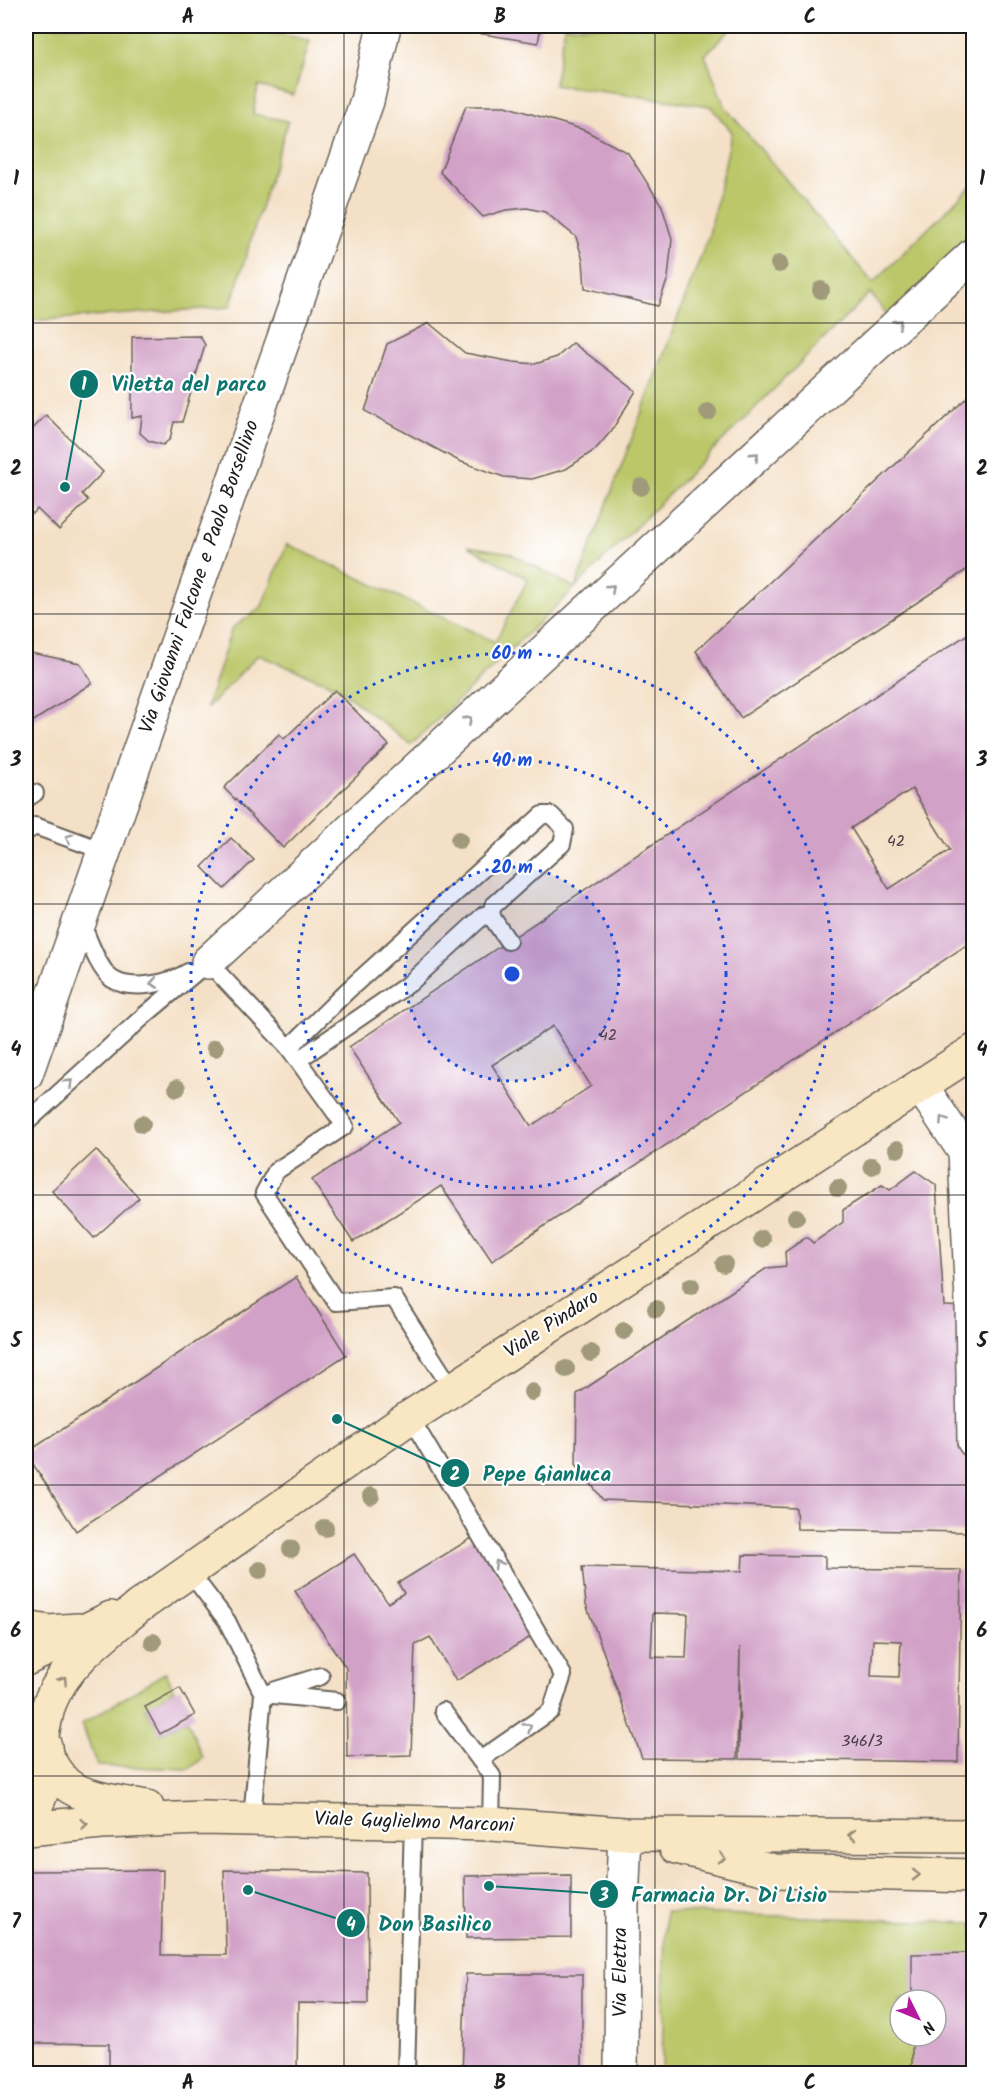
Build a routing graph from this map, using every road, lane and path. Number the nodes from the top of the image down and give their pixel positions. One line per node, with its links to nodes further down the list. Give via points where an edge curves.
1 (384, 26): 4 (street, Via Giovanni Falcone e Paolo Borsellino, via 367,101)
2 (974, 254): 8 (street, one-way to 2)
3 (26, 832): 4 (lane, one-way to 3, via 35,826)
4 (104, 851): 5 (street, Via Giovanni Falcone e Paolo Borsellino)
5 (80, 919): 8 (lane, one-way to 5, via 179,978 147,985 112,979); 9 (street, Via Giovanni Falcone e Paolo Borsellino)
6 (494, 919): 7 (lane); 12 (lane, via 484,915 410,983); 12 (lane, via 493,906 562,844 565,829 551,815 542,815 346,991)
7 (508, 941)
8 (208, 962): 12 (lane); 15 (lane, one-way to 8)
9 (55, 990): 10 (street, Via Giovanni Falcone e Paolo Borsellino); 13 (street, Via Giovanni Falcone e Paolo Borsellino)
10 (26, 1031)
11 (974, 1051): 14 (main road, Viale Pindaro)
12 (294, 1054): 17 (lane, via 345,1126 276,1171 264,1193 336,1302 394,1298)
13 (26, 1074)
14 (921, 1086): 16 (street, one-way to 14, via 965,1152); 17 (main road, Viale Pindaro)
15 (26, 1123)
16 (973, 1298): 19 (street)
17 (452, 1389): 18 (main road, Viale Pindaro)
18 (410, 1417): 20 (main road, Viale Pindaro); 31 (lane, one-way to 18, via 551,1711 563,1675)
19 (974, 1441)
20 (189, 1571): 21 (main road, Viale Pindaro); 26 (lane, via 226,1621)
21 (138, 1607): 23 (main road, Viale Pindaro); 30 (main road, Viale Pindaro, one-way to 21, via 50,1703 70,1670)
22 (26, 1628): 23 (main road, via 48,1632)
23 (88, 1629): 24 (main road, Viale Pindaro)
24 (26, 1659)
25 (321, 1676): 26 (lane)
26 (263, 1694): 27 (lane); 33 (lane)
27 (338, 1701)
28 (26, 1707): 30 (main road, Viale Guglielmo Marconi)
29 (443, 1711): 31 (lane)
30 (44, 1746): 32 (main road, Viale Guglielmo Marconi, via 56,1772 68,1786 93,1797); 34 (main road, Viale Pindaro, via 46,1778 40,1798)
31 (480, 1760): 36 (lane, via 492,1776)
32 (202, 1818): 33 (main road, Viale Guglielmo Marconi); 37 (main road, Viale Guglielmo Marconi, one-way to 32)
33 (252, 1819): 35 (main road, Viale Guglielmo Marconi)
34 (26, 1820)
35 (413, 1822): 36 (main road, Viale Guglielmo Marconi); 41 (lane)
36 (491, 1824): 38 (main road, Viale Guglielmo Marconi)
37 (26, 1829)
38 (625, 1834): 39 (main road, Viale Guglielmo Marconi, one-way to 38); 40 (main road, Viale Guglielmo Marconi, one-way to 40, via 776,1871); 42 (street, Via Elettra)
39 (974, 1836)
40 (974, 1876)
41 (406, 2073)
42 (621, 2073)

